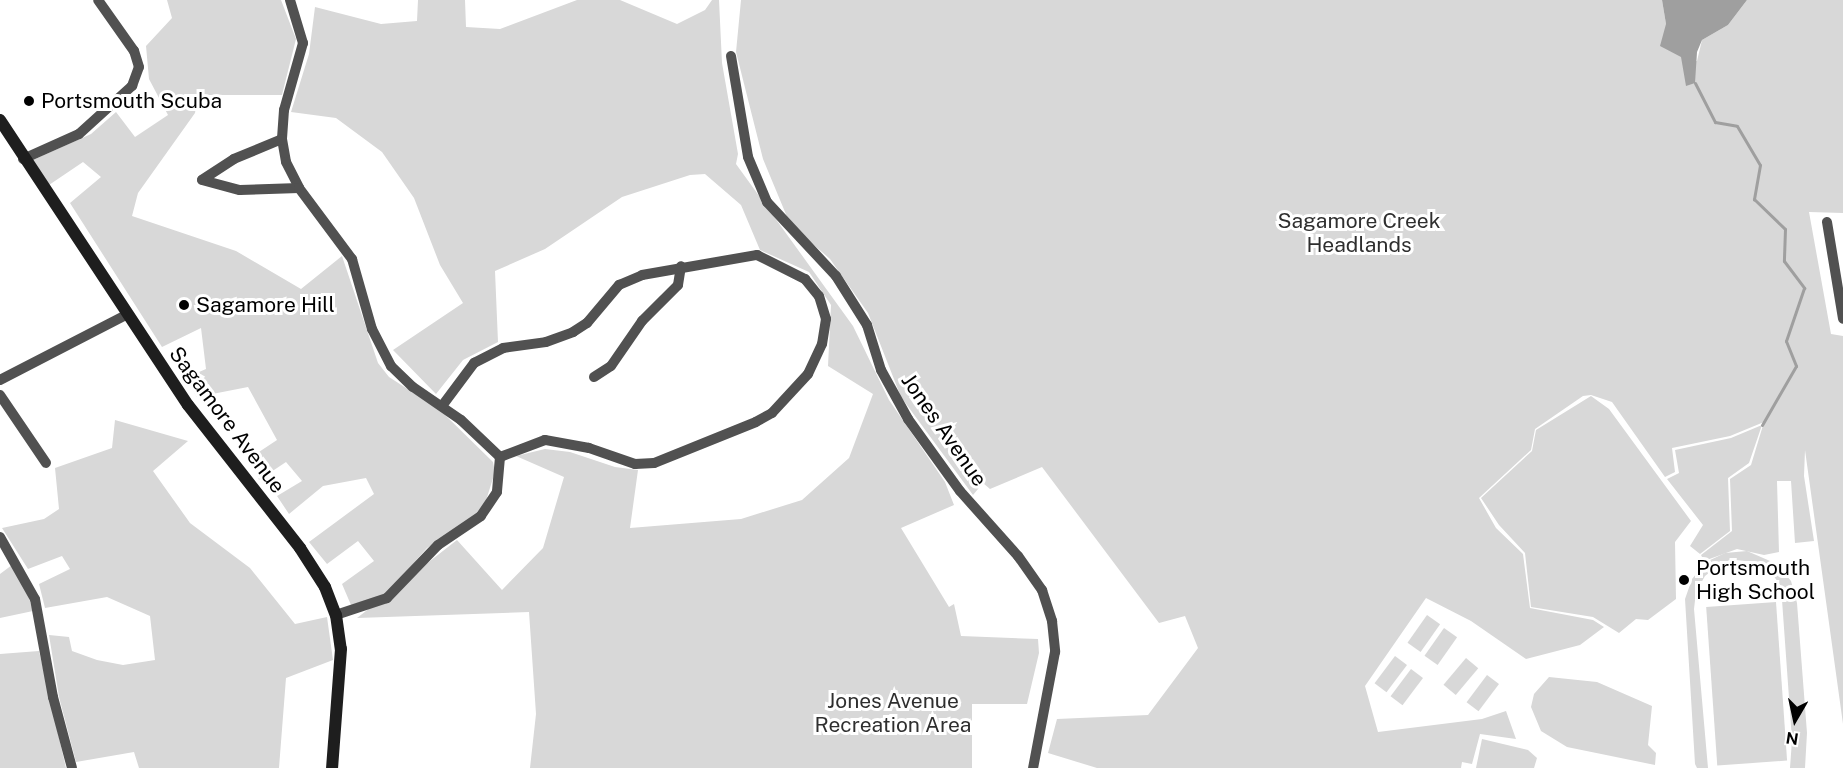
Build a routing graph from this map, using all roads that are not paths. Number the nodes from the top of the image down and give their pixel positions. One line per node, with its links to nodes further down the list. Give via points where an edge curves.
1 (98, 0): 6 (street, via 134,51 139,67 132,86 78,134)
2 (290, 0): 5 (street, via 303,43 284,110)
3 (731, 56): 22 (street, Jones Avenue, via 748,157 767,202 836,276 867,325 881,370 908,419 960,491 1033,575 1048,606 1055,652 1034,746)
4 (0, 120): 6 (main road, Sagamore Avenue)
5 (282, 139): 7 (street, via 286,162); 7 (street, via 234,159 202,180 240,190)
6 (23, 159): 10 (main road, Sagamore Avenue)
7 (299, 188): 15 (street, via 352,259 372,329 391,366)
8 (1827, 222): 11 (street)
9 (681, 266): 12 (street, via 678,285 642,321 620,357); 15 (street, via 628,279 587,323 558,339 503,348 487,355 474,363); 16 (street, via 757,255 805,279 819,296 826,319 822,344 808,374 784,401 756,422 654,463 635,464 589,448 545,440)
10 (126, 315): 13 (street); 19 (main road, Sagamore Avenue, via 188,405 314,567)
11 (1843, 319)
12 (594, 377)
13 (0, 380)
14 (0, 394): 17 (street)
15 (442, 406): 16 (street)
16 (501, 457): 19 (street, via 497,492 481,516 438,545 387,598)
17 (46, 463)
18 (0, 537): 20 (street, via 35,599 53,698)
19 (336, 615): 21 (main road, Sagamore Avenue, via 341,672)
20 (72, 768)
21 (332, 768)
22 (1033, 768)

